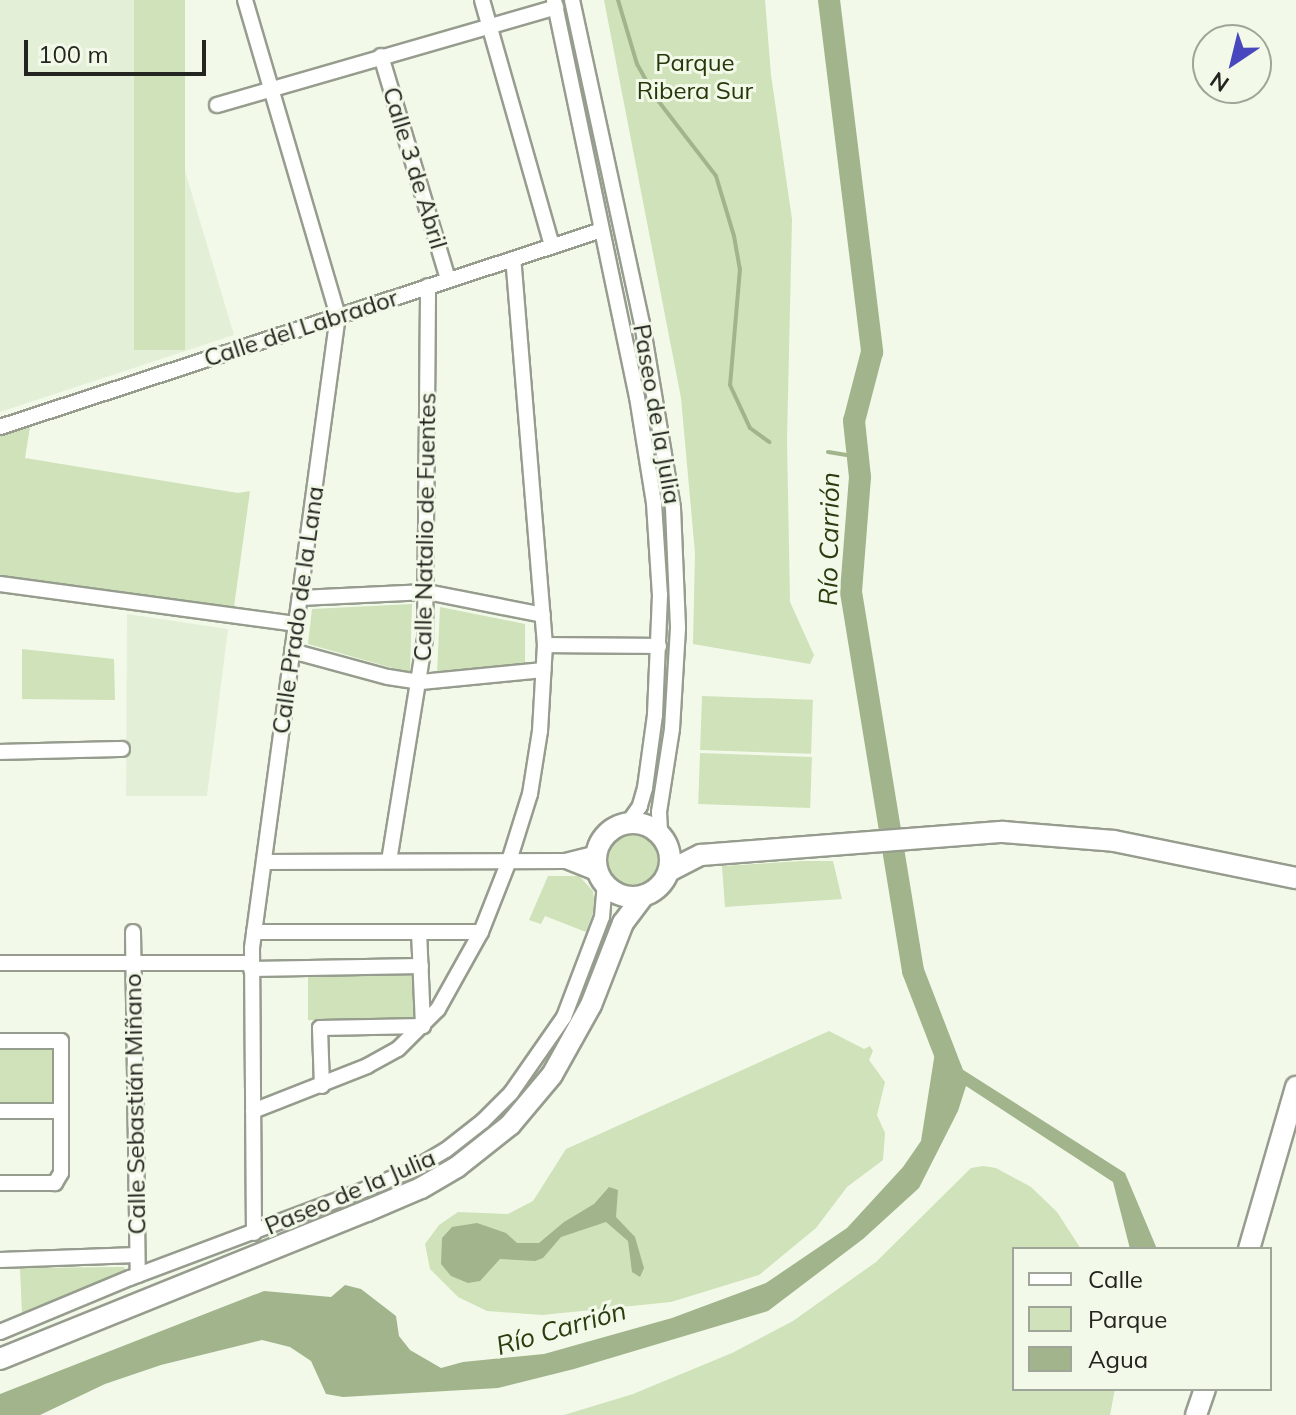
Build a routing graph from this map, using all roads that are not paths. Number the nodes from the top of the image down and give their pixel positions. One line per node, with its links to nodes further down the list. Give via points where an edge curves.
1 (245, 0): 7 (street, Calle Prado de la Lana)
2 (482, 0): 5 (street)
3 (572, 0): 29 (street, Paseo de la Julia, via 642,323 673,508 678,628)
4 (555, 3): 5 (street); 9 (street, Paseo de la Julia)
5 (489, 24): 6 (street); 10 (street)
6 (381, 56): 7 (street); 12 (street, Calle 3 de Abril)
7 (271, 88): 8 (street); 14 (street, Calle Prado de la Lana)
8 (217, 105)
9 (602, 230): 10 (street, Calle del Labrador); 22 (street, Paseo de la Julia, via 654,503)
10 (552, 246): 11 (street, Calle del Labrador)
11 (513, 259): 12 (street, Calle del Labrador); 19 (street)
12 (448, 280): 13 (street, Calle del Labrador)
13 (428, 286): 14 (street, Calle del Labrador); 17 (street, Calle Natalio de Fuentes)
14 (338, 315): 15 (street, Calle del Labrador); 18 (street, Calle Prado de la Lana)
15 (0, 427)
16 (0, 584): 20 (street)
17 (427, 592): 18 (street); 19 (street); 25 (street, Calle Natalio de Fuentes)
18 (300, 598): 20 (street, Calle Prado de la Lana)
19 (543, 615): 21 (street)
20 (295, 624): 23 (street, Calle Prado de la Lana)
21 (545, 645): 22 (street); 24 (street)
22 (659, 646): 28 (street, Paseo de la Julia, via 645,788)
23 (292, 651): 25 (street); 33 (street, Calle Prado de la Lana)
24 (543, 670): 25 (street); 32 (street, via 530,794)
25 (421, 682): 31 (street, Calle Natalio de Fuentes)
26 (122, 749): 27 (street)
27 (0, 752)
28 (629, 822): 29 (street, via 646,825); 37 (street, via 608,832)
29 (664, 841): 30 (street); 36 (street)
30 (701, 855): 35 (street, via 971,834 1072,836); 36 (street)
31 (389, 861): 32 (street); 33 (street)
32 (509, 861): 37 (street, via 565,861); 44 (street)
33 (264, 862): 42 (street, Calle Prado de la Lana)
34 (1296, 867): 35 (street)
35 (1261, 868): 38 (street)
36 (669, 871): 39 (street, via 657,889)
37 (605, 876): 39 (street); 40 (street, Paseo de la Julia); 57 (street, Paseo de la Julia, via 602,917 564,1017 490,1115 414,1169)
38 (1296, 878)
39 (644, 895): 40 (street, Paseo de la Julia)
40 (623, 923): 63 (street, Paseo de la Julia, via 591,1005 552,1075 510,1125 457,1167 367,1211)
41 (133, 932): 46 (street, Calle Sebastián Miñano)
42 (254, 932): 43 (street); 47 (street, Calle Prado de la Lana)
43 (419, 932): 44 (street); 48 (street)
44 (481, 932): 49 (street, via 454,986)
45 (0, 963): 46 (street)
46 (133, 963): 47 (street); 59 (street, Calle Sebastián Miñano)
47 (251, 966): 48 (street); 55 (street, Calle Prado de la Lana)
48 (421, 966): 49 (street)
49 (423, 1026): 51 (street, via 398,1049); 51 (street, via 320,1028)
50 (0, 1041): 54 (street, via 61,1041)
51 (322, 1086): 55 (street)
52 (1296, 1087): 58 (street)
53 (0, 1111): 54 (street)
54 (59, 1111): 56 (street, via 61,1173 55,1183)
55 (253, 1111): 57 (street, Calle Prado de la Lana)
56 (0, 1183)
57 (254, 1233): 61 (street, Paseo de la Julia)
58 (1250, 1247)
59 (137, 1255): 60 (street); 61 (street, Calle Sebastián Miñano)
60 (0, 1260)
61 (138, 1275): 62 (street, Paseo de la Julia)
62 (0, 1332)
63 (0, 1359)
64 (1204, 1391): 65 (street)
65 (1196, 1415)

